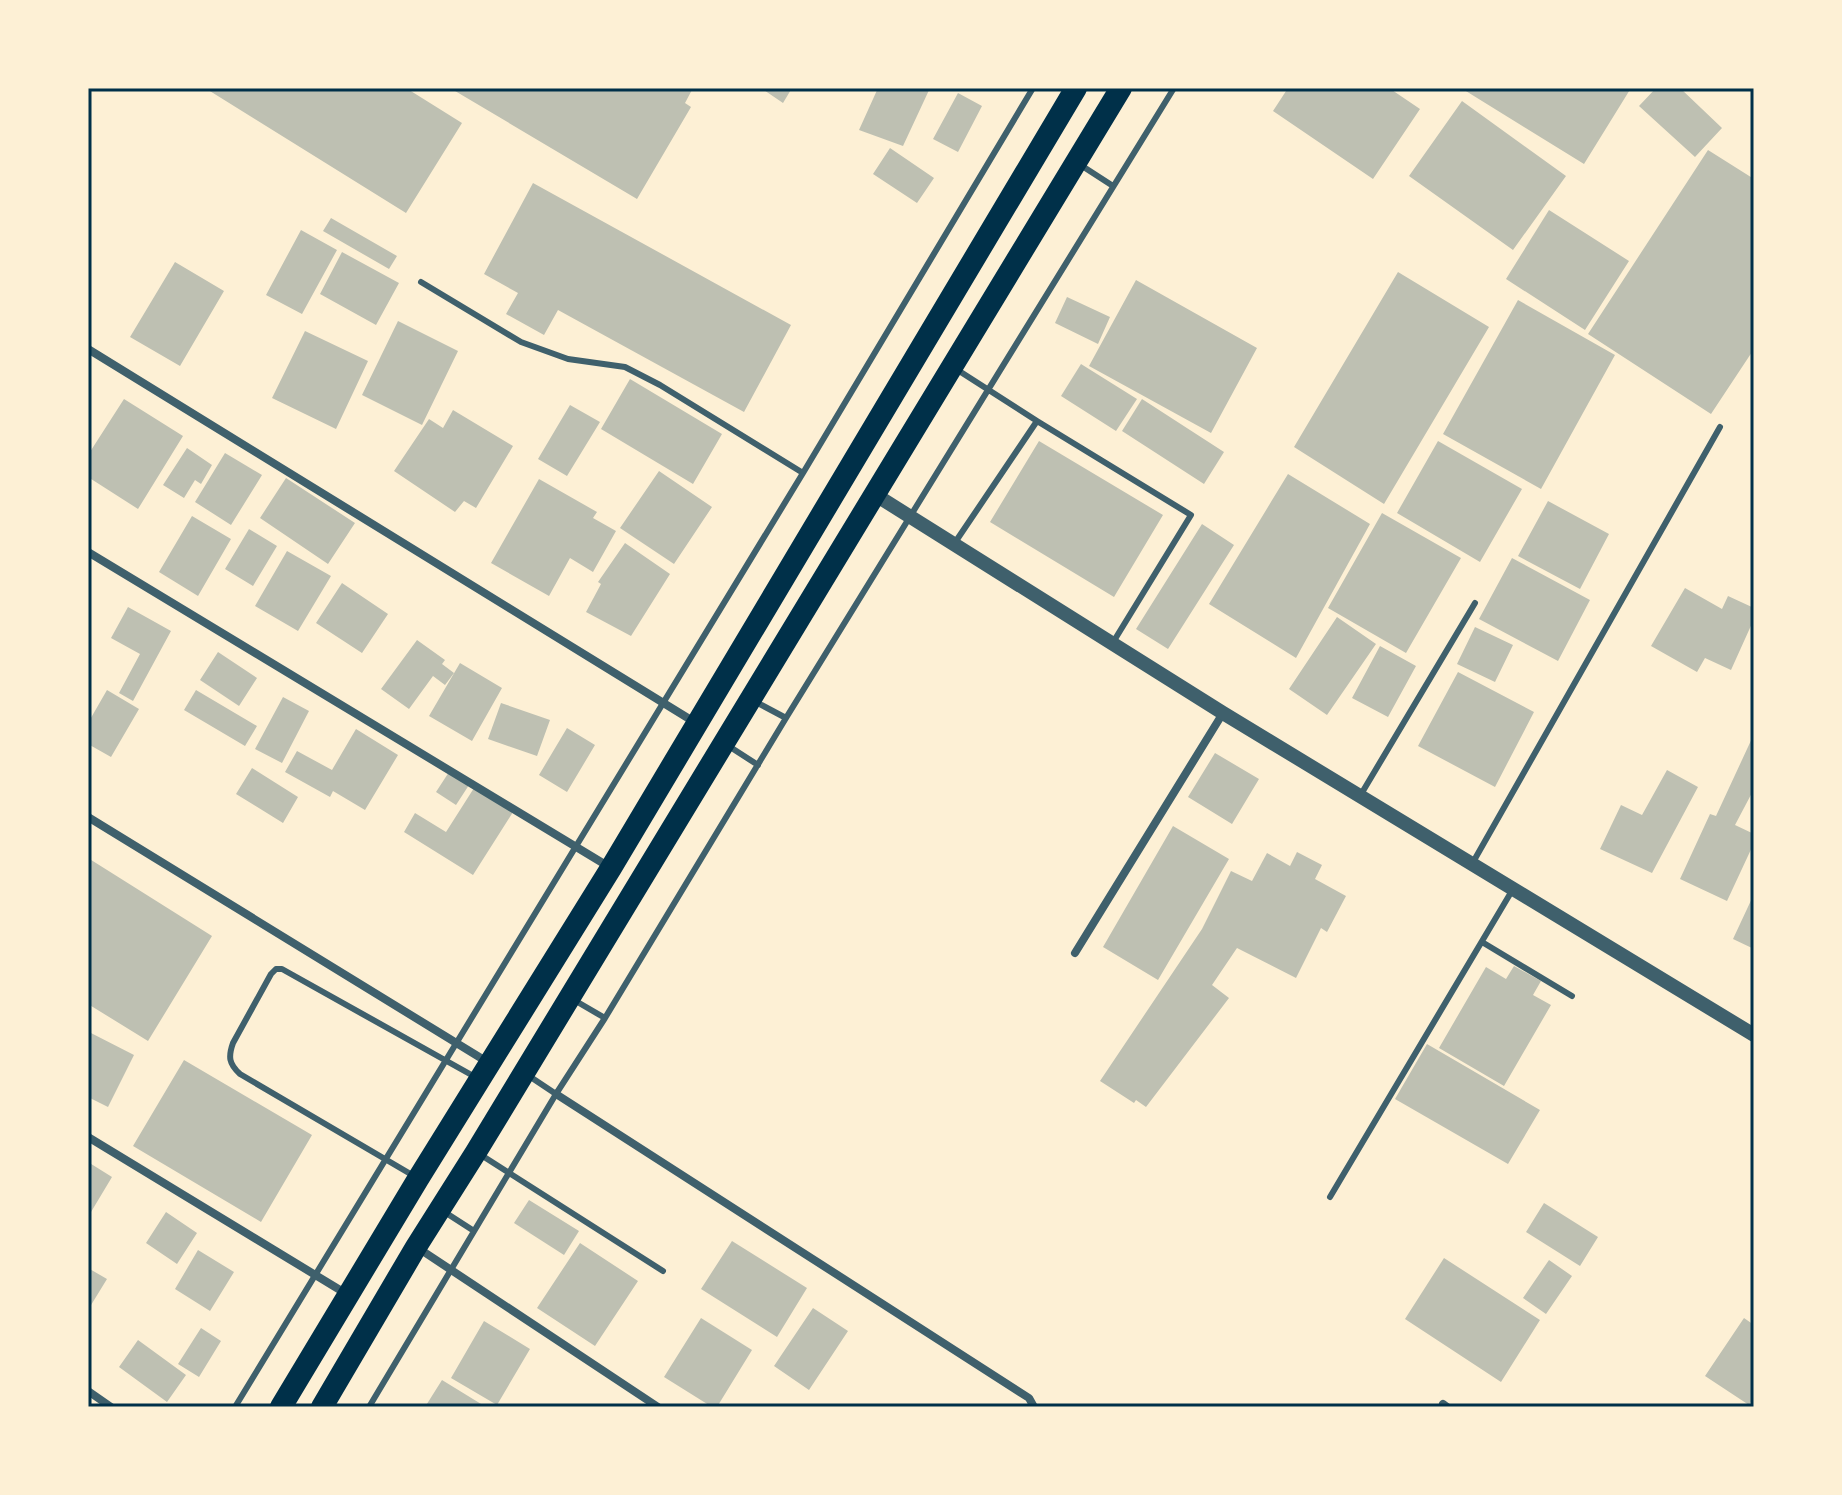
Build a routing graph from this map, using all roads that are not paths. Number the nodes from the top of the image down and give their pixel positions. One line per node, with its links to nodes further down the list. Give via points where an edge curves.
1 (1033, 88): 13 (lane)
2 (1076, 88): 24 (highway)
3 (1121, 88): 5 (highway)
4 (1174, 88): 6 (lane)
5 (1076, 162): 6 (lane); 9 (highway)
6 (1113, 186): 10 (lane)
7 (421, 282): 13 (lane, via 521,342 568,359 625,367)
8 (88, 349): 21 (street)
9 (952, 366): 10 (lane); 14 (highway)
10 (988, 389): 11 (lane); 15 (lane)
11 (1037, 421): 16 (lane); 19 (lane, via 1191,515)
12 (1720, 427): 30 (lane)
13 (803, 473): 21 (lane)
14 (874, 494): 15 (street); 20 (highway)
15 (910, 517): 16 (street); 23 (lane)
16 (954, 545): 19 (street)
17 (88, 552): 29 (street)
18 (1475, 603): 27 (lane)
19 (1112, 644): 22 (street)
20 (751, 699): 23 (lane); 25 (highway)
21 (663, 703): 24 (street); 29 (lane)
22 (1223, 713): 27 (street); 34 (street)
23 (786, 718): 26 (lane)
24 (697, 723): 31 (highway)
25 (723, 743): 26 (lane); 36 (highway)
26 (758, 765): 37 (lane)
27 (1360, 796): 30 (street)
28 (88, 817): 39 (street)
29 (576, 848): 31 (street); 39 (lane)
30 (1472, 864): 32 (street)
31 (611, 868): 41 (highway)
32 (1513, 889): 33 (lane); 38 (street)
33 (1482, 942): 35 (lane); 49 (lane)
34 (1075, 953)
35 (1572, 996)
36 (568, 997): 37 (lane); 42 (highway)
37 (605, 1018): 43 (lane)
38 (1754, 1035)
39 (457, 1043): 40 (lane); 41 (street)
40 (446, 1061): 41 (lane); 46 (lane); 46 (lane, via 282,969 271,974 233,1043 231,1066)
41 (485, 1072): 48 (highway)
42 (522, 1072): 43 (lane); 45 (highway)
43 (556, 1094): 47 (lane); 64 (street, via 1029,1398)
44 (88, 1137): 55 (street)
45 (476, 1152): 47 (lane); 50 (highway)
46 (387, 1160): 48 (lane); 55 (lane)
47 (509, 1172): 51 (lane); 54 (lane)
48 (418, 1179): 56 (highway)
49 (1330, 1197)
50 (440, 1209): 51 (lane); 52 (highway)
51 (474, 1231): 53 (lane)
52 (416, 1247): 53 (street); 61 (highway)
53 (451, 1270): 62 (lane); 63 (street)
54 (663, 1271)
55 (317, 1275): 56 (street); 59 (lane)
56 (350, 1295): 60 (highway)
57 (88, 1391): 58 (street)
58 (111, 1407)
59 (235, 1407)
60 (281, 1407)
61 (322, 1407)
62 (369, 1407)
63 (658, 1407)
64 (1034, 1407)

